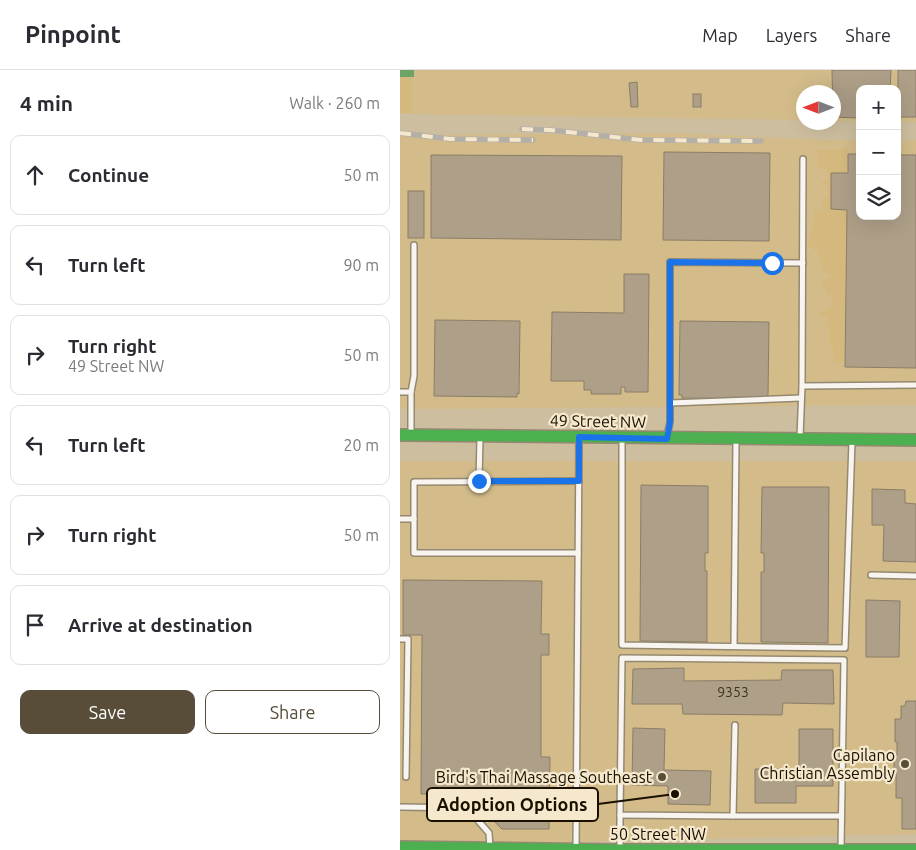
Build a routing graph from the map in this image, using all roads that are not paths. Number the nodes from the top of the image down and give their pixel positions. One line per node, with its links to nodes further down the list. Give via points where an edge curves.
1 (803, 159): 3 (lane)
2 (414, 245): 7 (lane, via 414,376)
3 (803, 263): 4 (lane); 9 (lane, via 670,262)
4 (802, 386): 5 (lane); 8 (lane)
5 (916, 386)
6 (400, 392): 7 (lane)
7 (411, 392): 10 (lane)
8 (801, 398): 9 (lane); 16 (lane)
9 (670, 403): 14 (lane)
10 (406, 435): 11 (street, 49 Street NW)
11 (480, 436): 12 (street, 49 Street NW); 19 (lane)
12 (579, 437): 13 (street, 49 Street NW); 20 (lane)
13 (622, 438): 14 (street, 49 Street NW); 27 (lane, via 622,645)
14 (667, 439): 15 (street, 49 Street NW)
15 (736, 440): 16 (street, 49 Street NW); 27 (lane)
16 (800, 440): 17 (street, 49 Street NW)
17 (852, 440): 18 (street, 49 Street NW); 27 (lane, via 845,648)
18 (916, 440)
19 (479, 481): 20 (lane); 22 (lane, via 414,482)
20 (579, 481): 23 (lane)
21 (400, 519): 22 (lane)
22 (414, 519): 23 (lane, via 414,553)
23 (578, 553): 38 (lane)
24 (871, 575): 25 (lane)
25 (916, 576)
26 (400, 639): 29 (lane, via 408,639)
27 (734, 646)
28 (400, 705): 29 (lane)
29 (407, 705): 31 (lane)
30 (735, 725): 34 (lane)
31 (406, 776)
32 (400, 806): 37 (lane, via 467,808 489,833)
33 (620, 815): 34 (lane); 35 (lane, via 622,658 632,658 844,660); 39 (lane)
34 (733, 816): 35 (lane)
35 (841, 816): 40 (lane)
36 (400, 847): 37 (street, 50 Street NW)
37 (490, 848): 38 (street, 50 Street NW)
38 (576, 850): 39 (street, 50 Street NW)
39 (620, 850): 40 (street, 50 Street NW)
40 (841, 850): 41 (street, 50 Street NW)
41 (916, 850)

